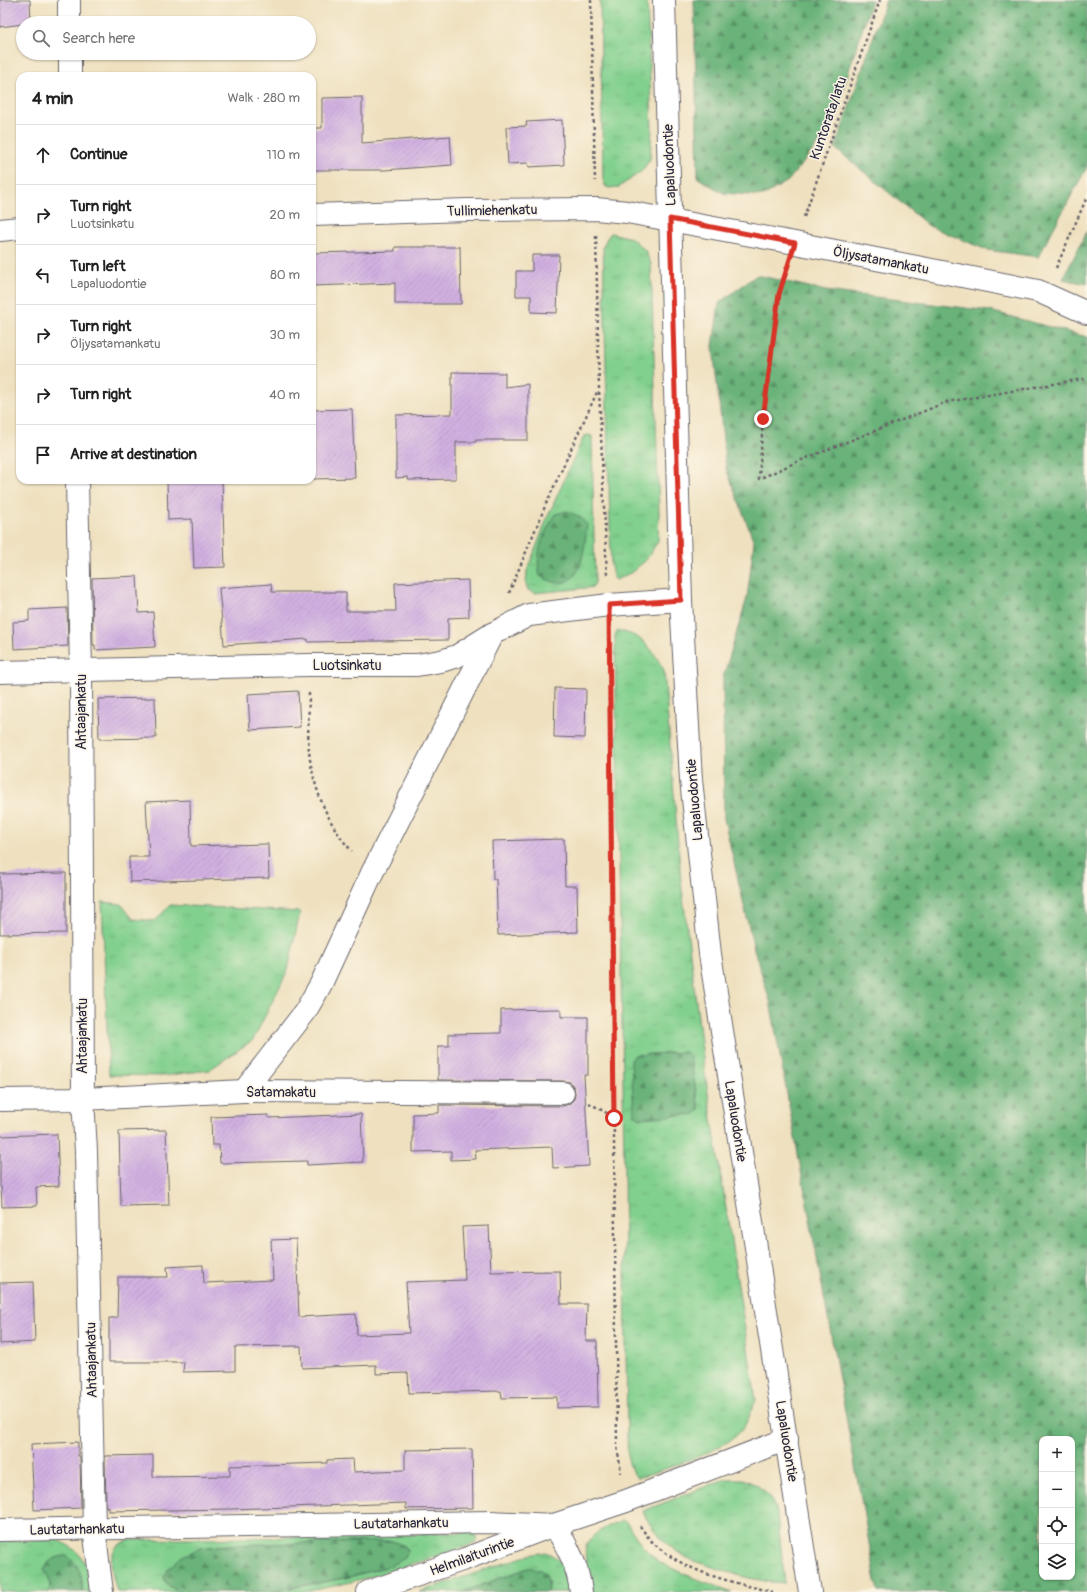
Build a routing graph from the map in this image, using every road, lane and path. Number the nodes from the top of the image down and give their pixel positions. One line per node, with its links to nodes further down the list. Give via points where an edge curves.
1 (69, 0): 5 (street)
2 (591, 0): 9 (path)
3 (664, 0): 11 (street, Lapaluodontie)
4 (880, 0): 14 (path, Kuntorata/latu)
5 (70, 16)
6 (70, 60): 7 (street)
7 (70, 72)
8 (1087, 197): 15 (path)
9 (596, 209): 10 (street, Tullimiehenkatu); 11 (street, Tullimiehenkatu); 18 (path)
10 (316, 215)
11 (670, 219): 14 (street, Öljysatamankatu); 20 (street, Lapaluodontie)
12 (16, 228): 13 (street)
13 (0, 230)
14 (795, 243): 15 (street, Öljysatamankatu); 17 (path, Kuntorata/latu, via 779,294 763,419 759,479 947,402)
15 (1045, 294): 16 (street, Öljysatamankatu)
16 (1087, 313)
17 (1087, 380)
18 (599, 389): 21 (path); 22 (path, via 546,504)
19 (77, 484): 24 (street, Ahtaajankatu)
20 (681, 600): 21 (street, Luotsinkatu); 31 (street, Lapaluodontie, via 691,780 710,954)
21 (609, 605): 22 (street, Luotsinkatu, via 529,615); 32 (path, via 617,1445)
22 (492, 634): 23 (street, Luotsinkatu, via 457,656 441,661 417,665); 26 (street)
23 (308, 665): 24 (street, Luotsinkatu); 26 (path, via 309,746 312,770 323,807 341,839)
24 (81, 670): 25 (street, Luotsinkatu); 29 (street, Ahtaajankatu)
25 (0, 672)
26 (372, 873): 27 (street, via 321,984 305,1012)
27 (244, 1091): 28 (street, Satamakatu); 29 (street, Satamakatu)
28 (563, 1093)
29 (83, 1099): 30 (street, Satamakatu); 34 (street, Ahtaajankatu)
30 (0, 1100)
31 (787, 1439): 32 (street, Lautatarhankatu); 40 (street, Lapaluodontie)
32 (626, 1501): 33 (street, Lautatarhankatu); 39 (path, via 639,1525 656,1546 678,1562 725,1580)
33 (554, 1526): 34 (street, Lautatarhankatu, via 491,1522); 37 (street, Helmilaiturintie); 38 (street, via 575,1562)
34 (94, 1528): 35 (street, Lautatarhankatu); 36 (street, Ahtaajankatu)
35 (0, 1530)
36 (102, 1592)
37 (368, 1592)
38 (581, 1592)
39 (773, 1592)
40 (810, 1592)

